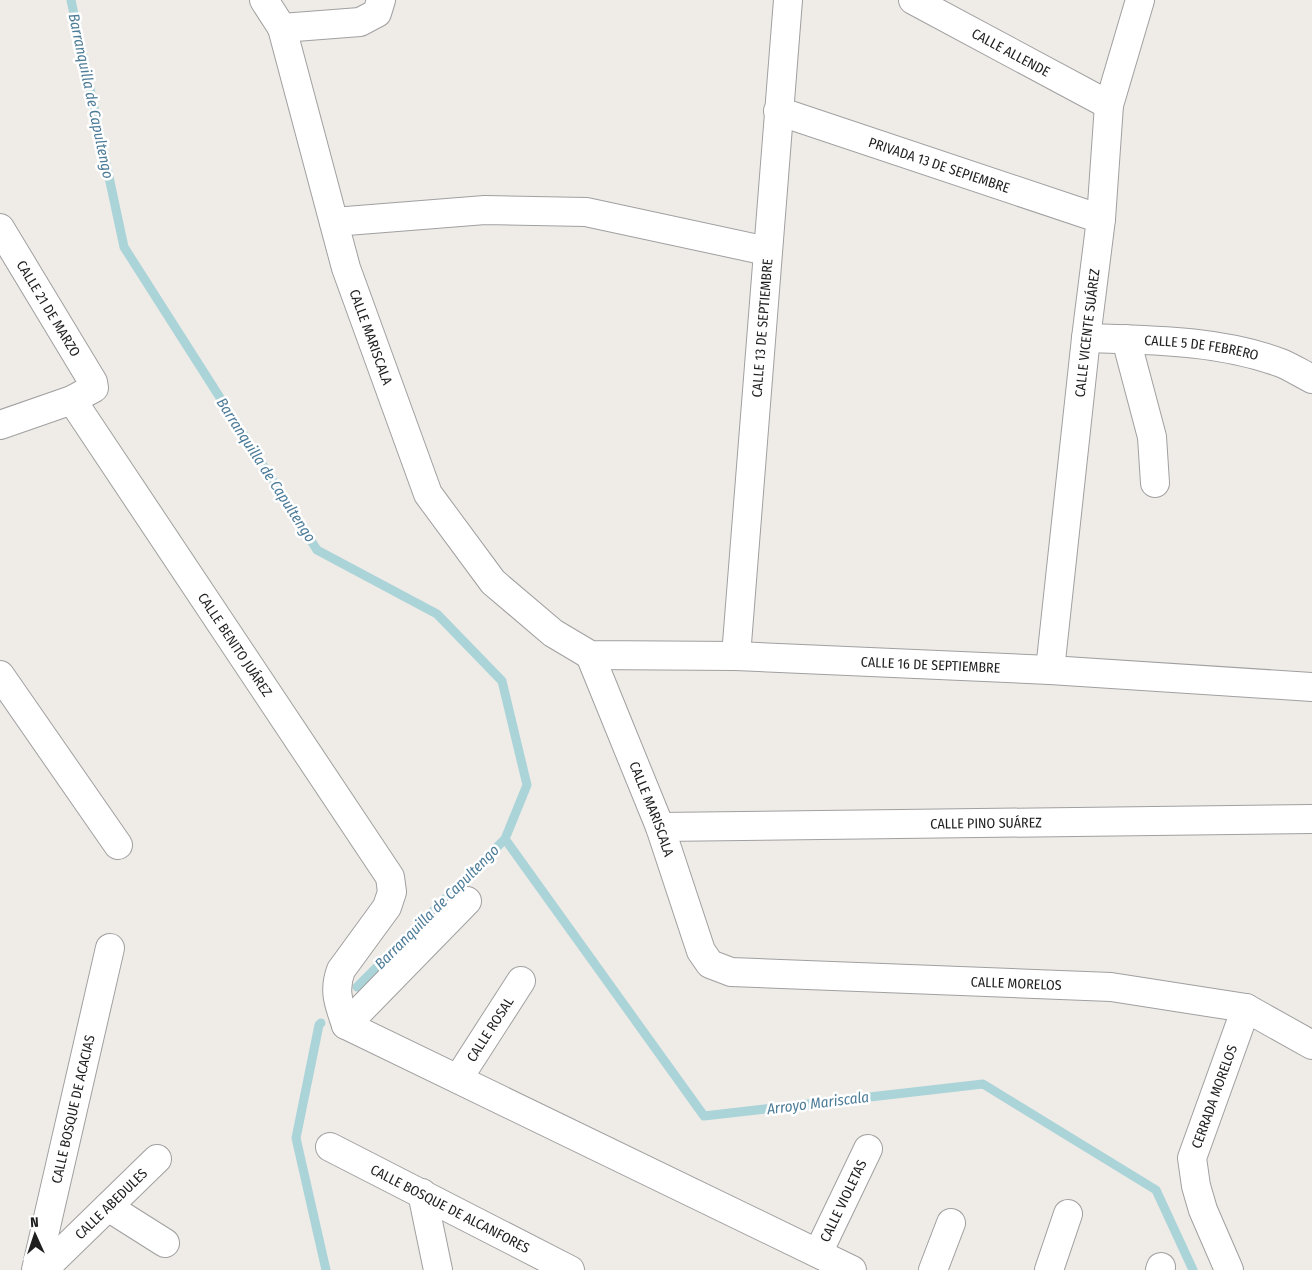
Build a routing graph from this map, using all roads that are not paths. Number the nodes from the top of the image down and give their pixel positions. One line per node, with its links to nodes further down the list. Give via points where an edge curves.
1 (264, 0): 6 (street, CALLE MARISCALA)
2 (381, 0): 6 (street, via 376,13 360,22)
3 (788, 0): 8 (street, CALLE 13 DE SEPTIEMBRE)
4 (913, 0): 7 (street, CALLE ALLENDE)
5 (1140, 0): 7 (street, CALLE VICENTE SUÁREZ)
6 (282, 28): 10 (street, CALLE MARISCALA)
7 (1109, 105): 9 (street, CALLE VICENTE SUÁREZ)
8 (778, 111): 9 (street, PRIVADA 13 DE SEPIEMBRE); 12 (street, CALLE 13 DE SEPTIEMBRE)
9 (1101, 219): 13 (street, CALLE VICENTE SUÁREZ)
10 (334, 222): 12 (street, via 486,210 586,212); 19 (street, CALLE MARISCALA, via 346,268 428,494 493,582 553,633)
11 (0, 228): 16 (street, CALLE 21 DE MARZO, via 94,382)
12 (767, 252): 20 (street, CALLE 13 DE SEPTIEMBRE)
13 (1086, 338): 14 (street, CALLE 5 DE FEBRERO); 21 (street, CALLE VICENTE SUÁREZ)
14 (1126, 339): 15 (street, CALLE 5 DE FEBRERO, via 1229,349 1281,363); 18 (street, via 1152,437)
15 (1312, 378)
16 (83, 394): 17 (street); 32 (street, CALLE BENITO JUÁREZ, via 390,877 392,892 387,907 341,970 337,982 337,999)
17 (0, 425)
18 (1156, 483)
19 (590, 655): 20 (street, CALLE 16 DE SEPTIEMBRE); 25 (street, CALLE MARISCALA)
20 (736, 656): 21 (street, CALLE 16 DE SEPTIEMBRE)
21 (1050, 670): 23 (street, CALLE 16 DE SEPTIEMBRE)
22 (0, 675): 26 (street)
23 (1312, 687)
24 (1312, 819): 25 (street, CALLE PINO SUÁREZ)
25 (660, 827): 29 (street, CALLE MARISCALA, via 701,951)
26 (118, 844)
27 (467, 901): 32 (street)
28 (110, 948): 44 (street, CALLE BOSQUE DE ACACIAS)
29 (710, 964): 31 (street, CALLE MORELOS, via 731,972 1111,987)
30 (521, 981): 34 (street, CALLE ROSAL)
31 (1246, 1008): 33 (street, CALLE MORELOS); 51 (street, CERRADA MORELOS, via 1192,1158 1203,1210)
32 (346, 1025): 34 (street)
33 (1312, 1045)
34 (458, 1079): 43 (street)
35 (330, 1147): 38 (street, CALLE BOSQUE DE ALCANFORES)
36 (868, 1149): 43 (street, CALLE VIOLETAS)
37 (157, 1159): 39 (street, CALLE ABEDULES)
38 (422, 1193): 46 (street); 47 (street, CALLE BOSQUE DE ALCANFORES)
39 (108, 1207): 42 (street); 45 (street, CALLE ABEDULES)
40 (1068, 1214): 50 (street)
41 (952, 1223): 49 (street)
42 (165, 1243)
43 (818, 1253): 48 (street)
44 (36, 1270)
45 (43, 1270)
46 (438, 1270)
47 (570, 1270)
48 (852, 1270)
49 (933, 1270)
50 (1049, 1270)
51 (1229, 1270)

